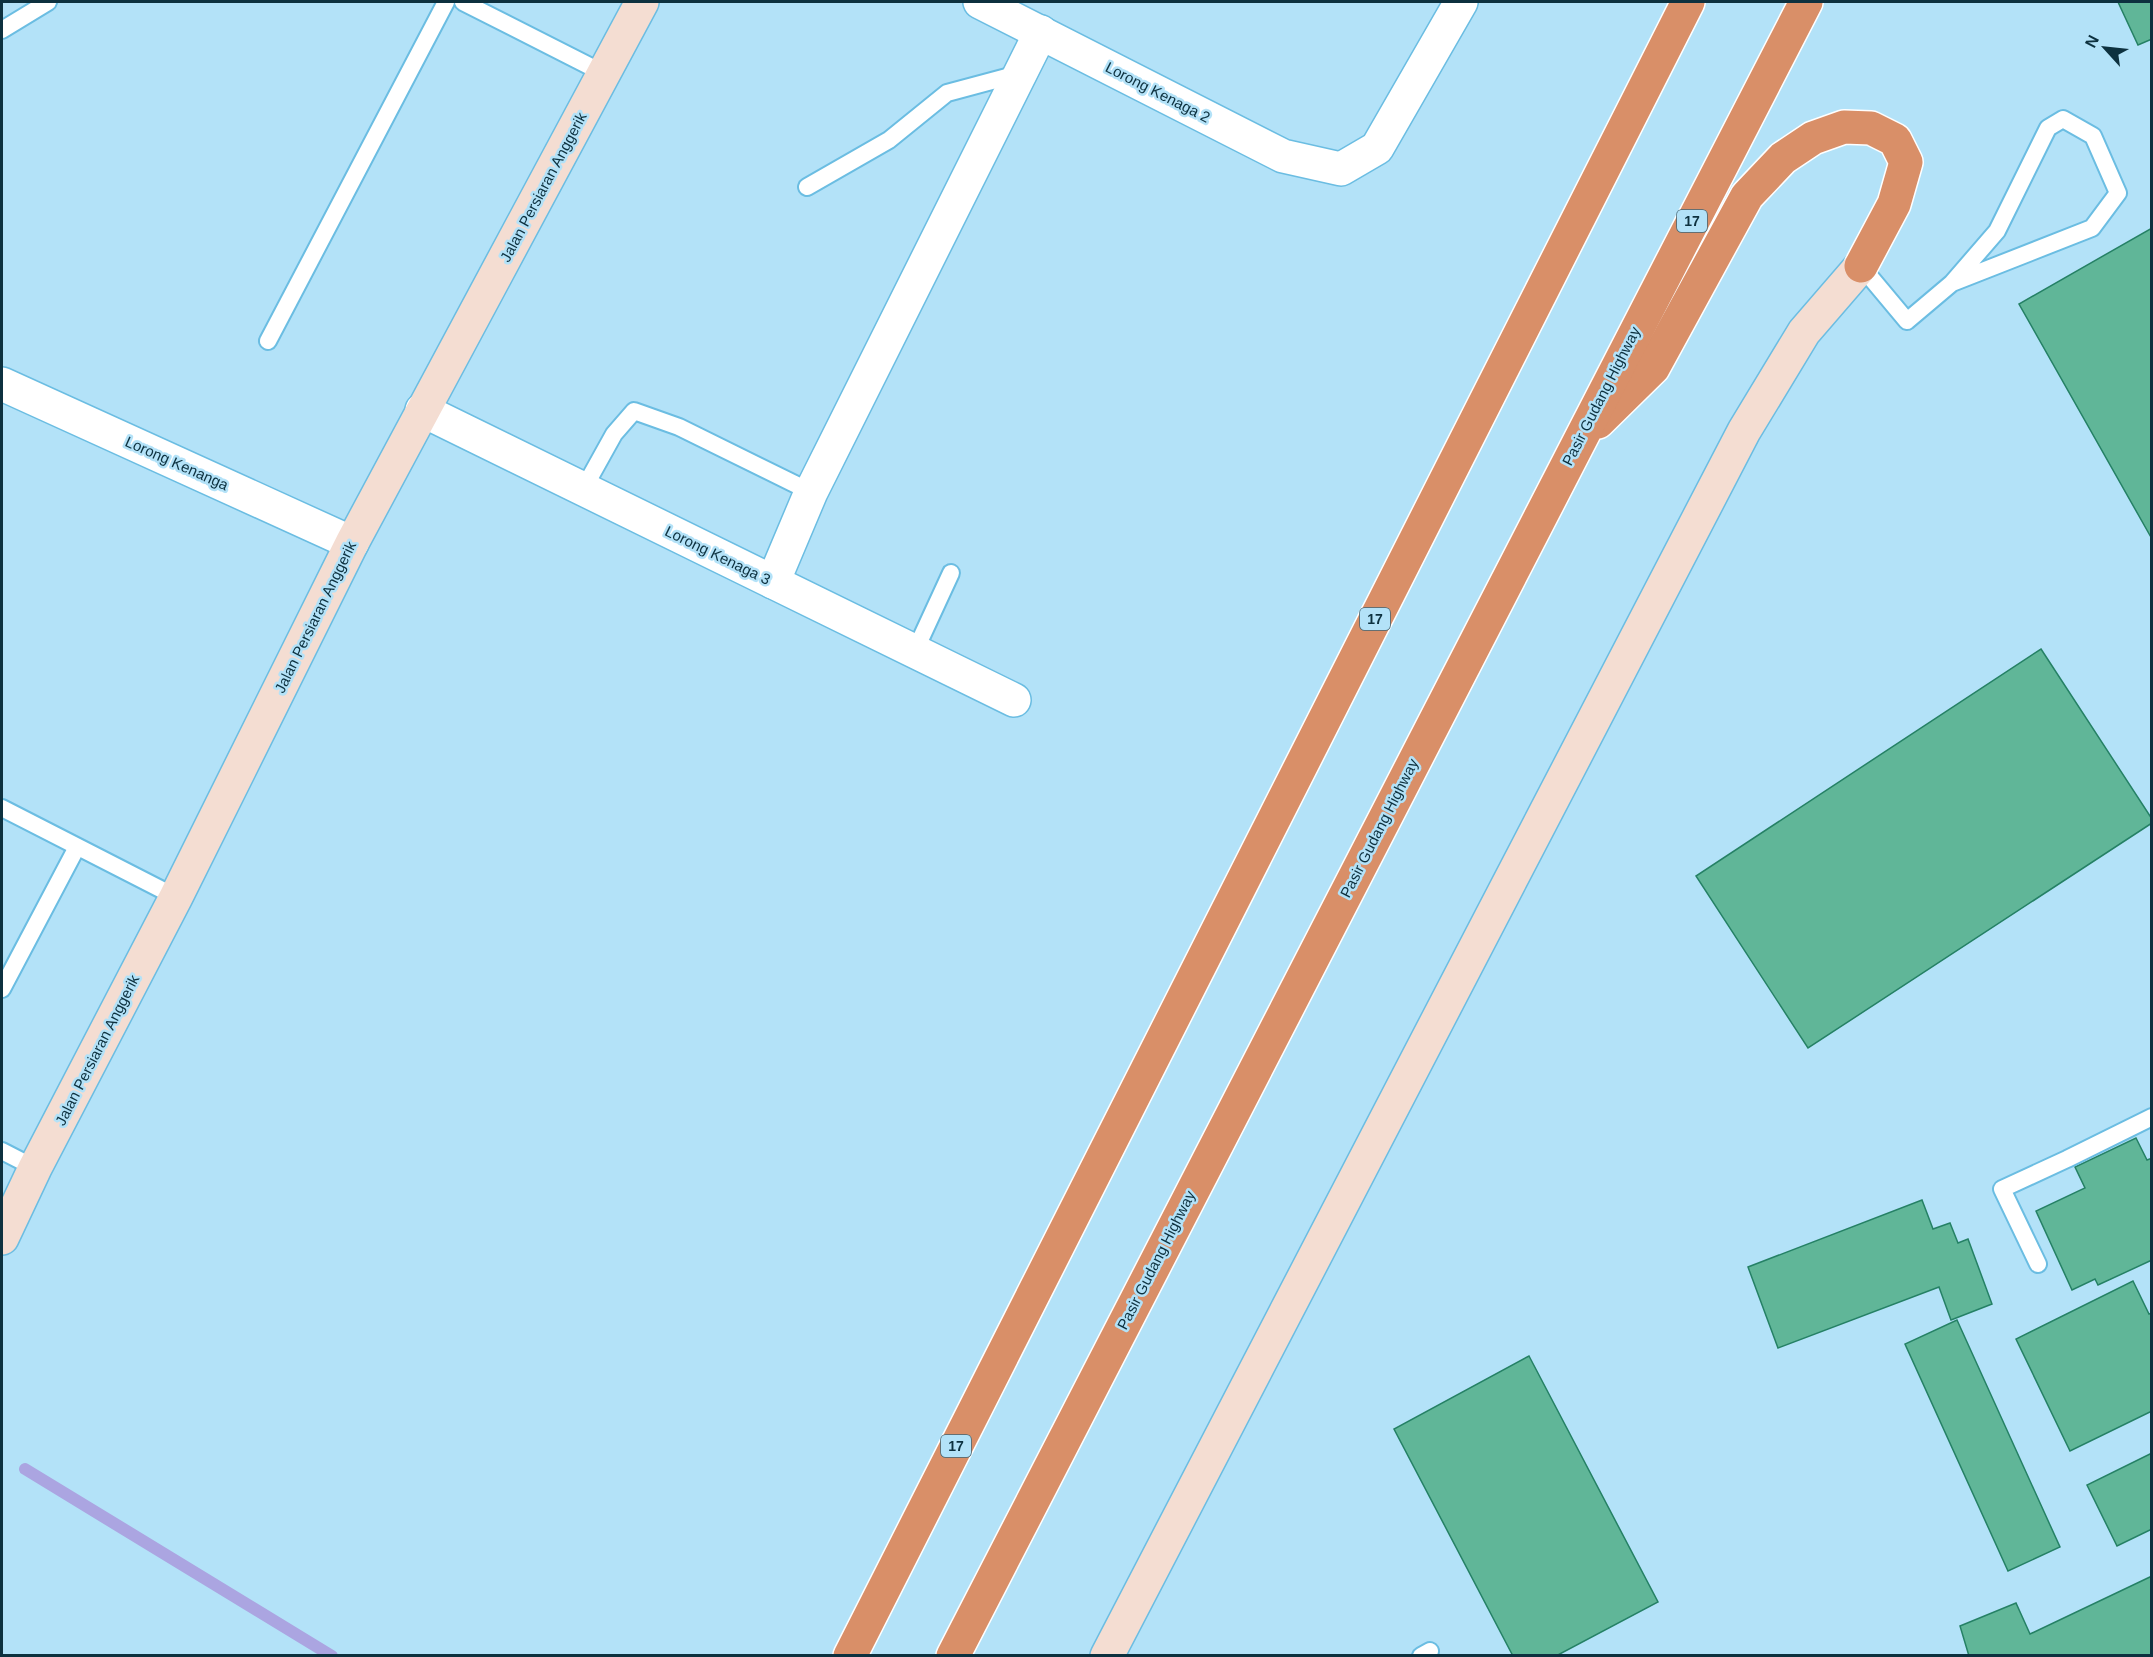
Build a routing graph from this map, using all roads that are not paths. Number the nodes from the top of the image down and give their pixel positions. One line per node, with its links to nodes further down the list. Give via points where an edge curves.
1 (48, 2): 9 (lane)
2 (446, 2): 16 (lane)
3 (463, 2): 11 (lane)
4 (642, 2): 11 (street, Jalan Persiaran Anggerik)
5 (980, 2): 10 (street, Lorong Kenaga 2)
6 (1461, 2): 10 (street, Lorong Kenaga 2, via 1377,148 1341,169 1283,156)
7 (1688, 2): 36 (highway, 17)
8 (1806, 2): 19 (highway, Pasir Gudang Highway / 17)
9 (2, 30)
10 (1041, 32): 12 (street)
11 (605, 74): 18 (street, Jalan Persiaran Anggerik)
12 (1019, 74): 13 (lane, via 947,93 889,140); 21 (street)
13 (807, 187)
14 (1861, 266): 15 (lane, via 1907,321); 19 (highway, via 1894,204 1906,162 1895,140 1871,128 1844,127 1813,138 1783,158 1747,196 1653,368); 38 (street, via 1804,332 1744,430)
15 (1952, 284): 15 (lane, via 1997,231 2048,128 2063,120 2093,136 2118,193 2092,228)
16 (268, 341)
17 (2, 384): 22 (street, Lorong Kenanga)
18 (422, 410): 20 (street, Lorong Kenaga 3); 22 (street, Jalan Persiaran Anggerik)
19 (1578, 441): 37 (highway, Pasir Gudang Highway / 17)
20 (584, 488): 21 (lane, via 614,434 634,411 679,427); 24 (street, Lorong Kenaga 3)
21 (811, 492): 24 (street)
22 (352, 543): 29 (street, Jalan Persiaran Anggerik)
23 (951, 573): 25 (lane)
24 (773, 582): 25 (street, Lorong Kenaga 3)
25 (915, 651): 26 (street, Lorong Kenaga 3)
26 (1014, 700)
27 (2, 808): 28 (lane)
28 (77, 847): 29 (lane); 30 (lane)
29 (176, 897): 33 (street, Jalan Persiaran Anggerik)
30 (2, 989)
31 (2151, 1117): 35 (lane, via 2002,1189)
32 (2, 1151): 33 (lane)
33 (35, 1168): 34 (street, Jalan Persiaran Anggerik)
34 (2, 1238)
35 (2038, 1264)
36 (850, 1656)
37 (953, 1656)
38 (1107, 1656)

